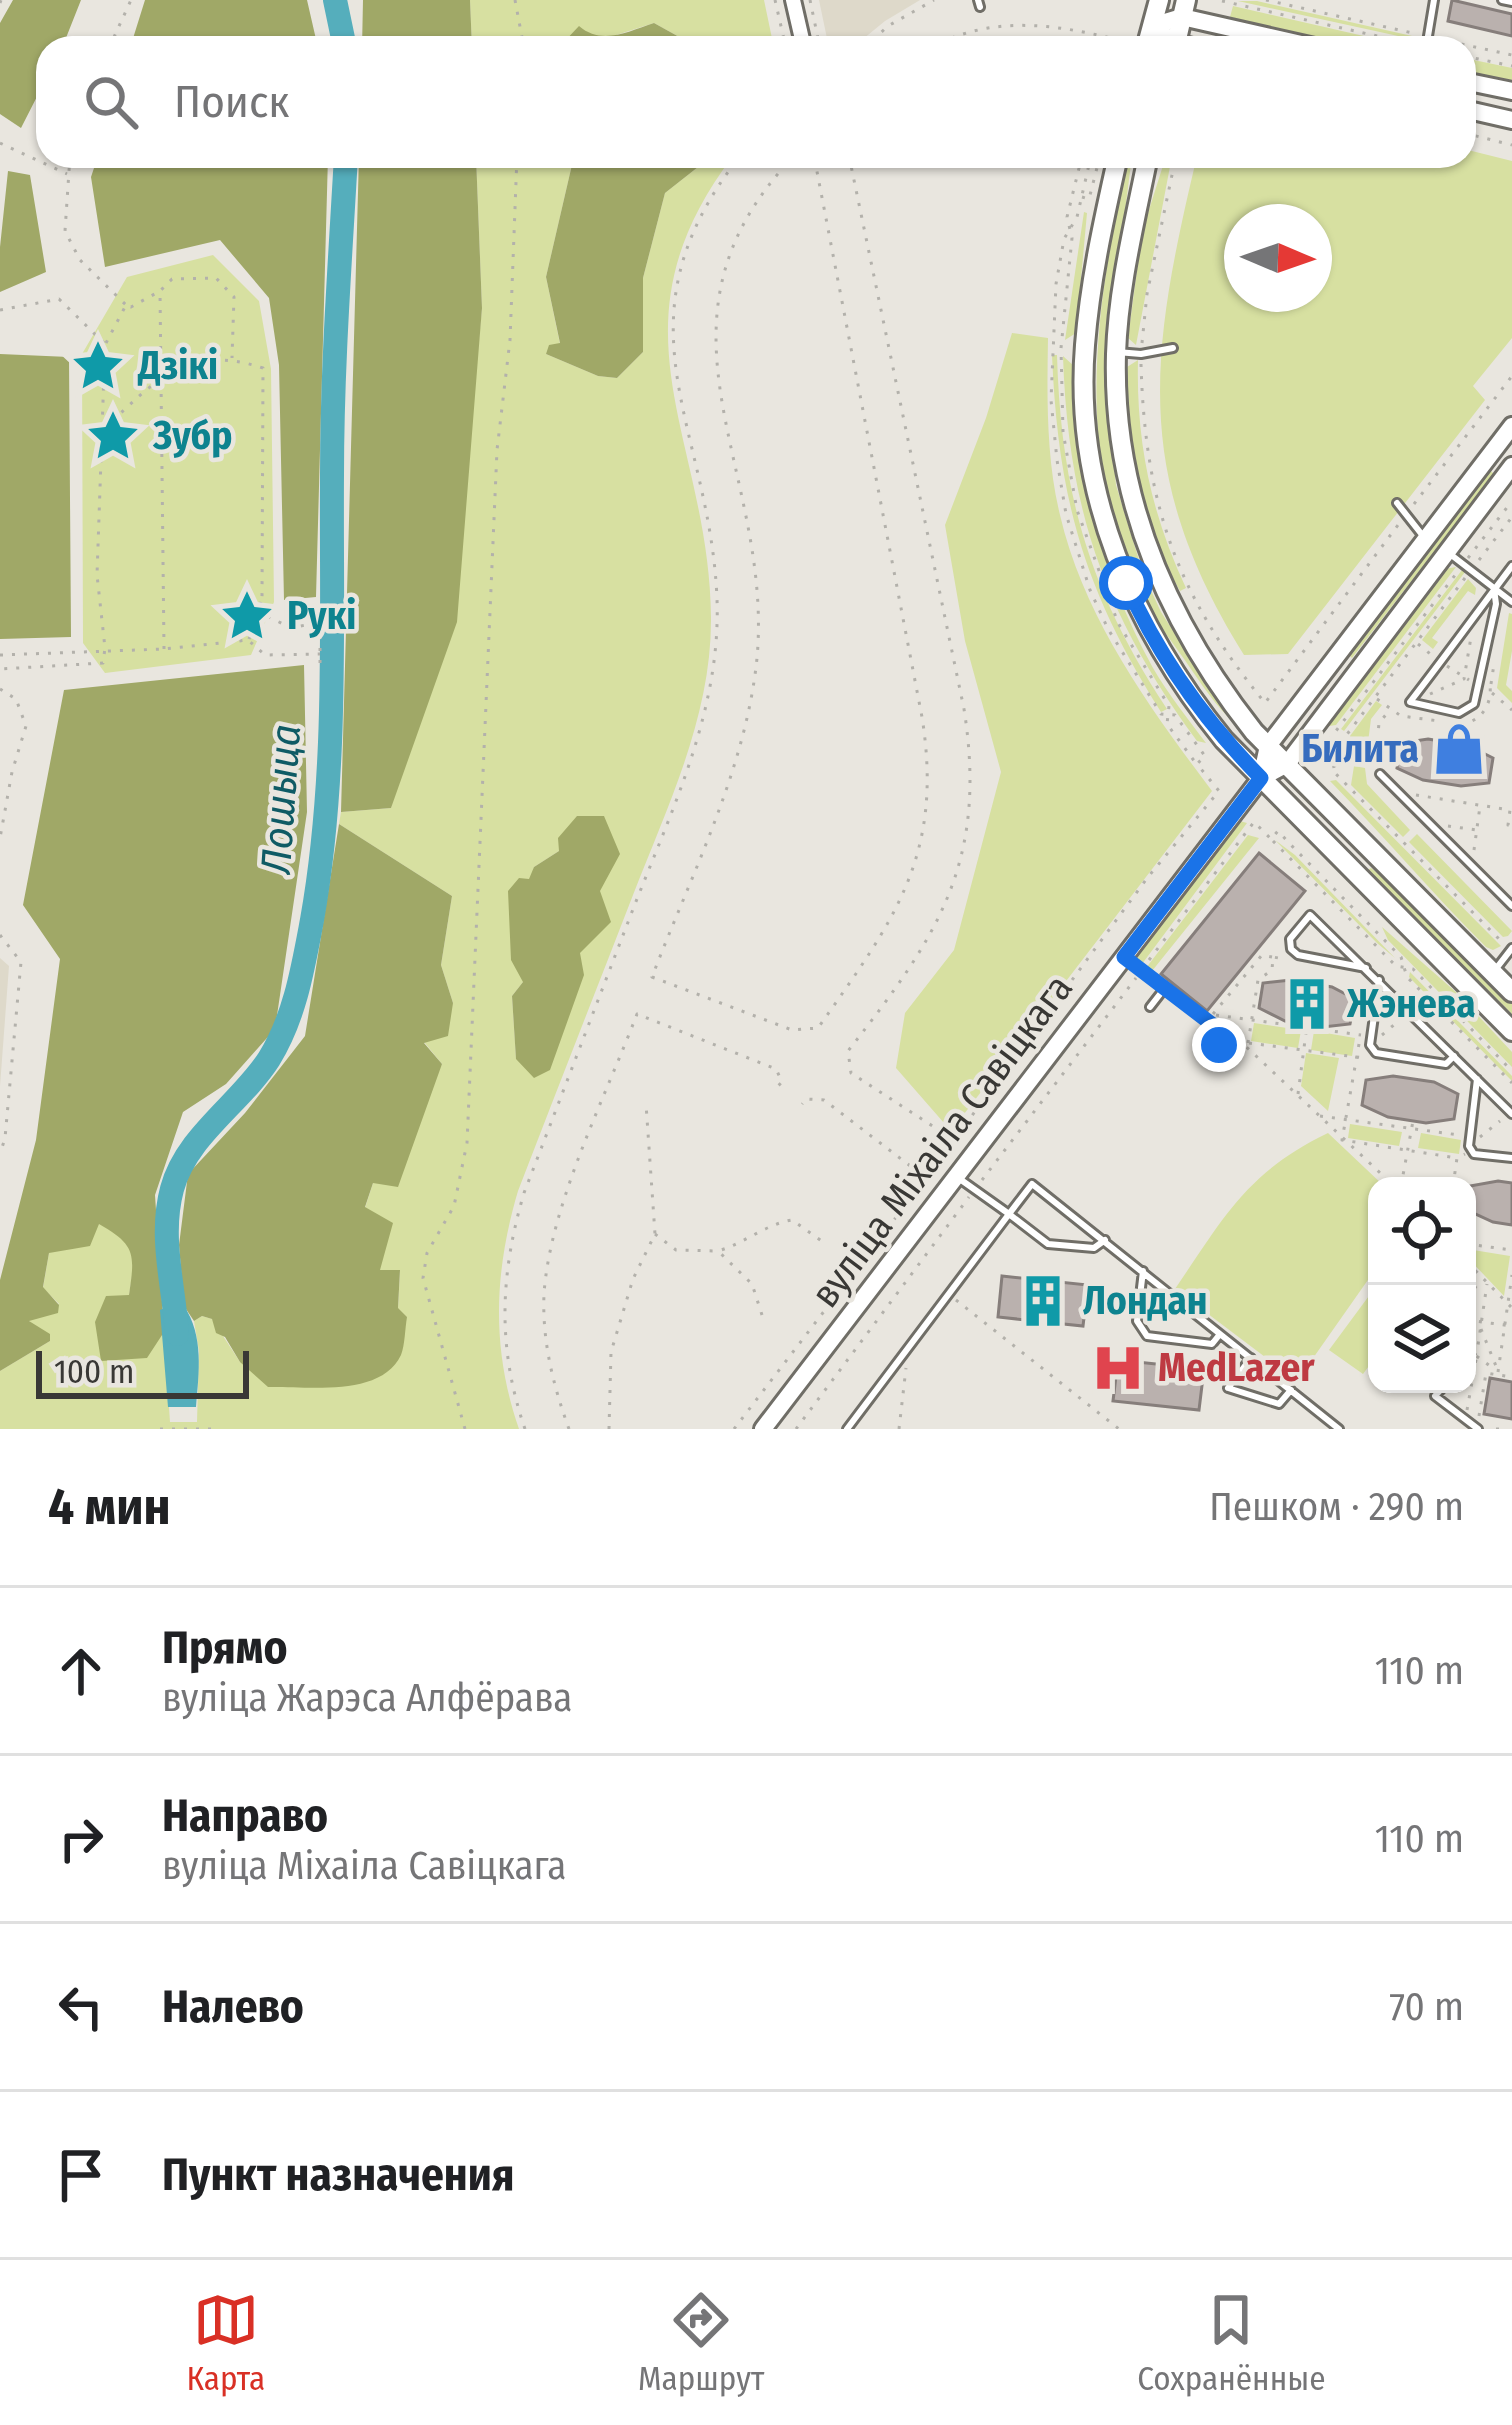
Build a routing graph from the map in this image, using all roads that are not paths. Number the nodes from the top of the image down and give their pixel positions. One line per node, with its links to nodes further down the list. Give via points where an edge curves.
1 (794, 0): 8 (street)
2 (1159, 0): 7 (main road)
3 (1434, 0): 12 (lane)
4 (1502, 0): 5 (lane)
5 (1512, 2)
6 (1184, 9): 7 (street); 11 (street)
7 (1152, 26): 9 (main road); 10 (street)
8 (802, 36)
9 (1149, 36)
10 (1164, 36)
11 (1277, 36)
12 (1427, 36)
13 (1476, 84): 14 (street)
14 (1512, 92)
15 (1476, 112): 16 (street)
16 (1512, 120)
17 (1115, 168): 32 (main road, via 1084,347 1100,508 1163,657)
18 (1146, 168): 20 (main road)
19 (1173, 348): 20 (lane)
20 (1116, 352): 29 (main road, via 1129,496 1154,568 1188,640)
21 (1512, 426): 24 (street, вуліца Міхаіла Савіцкага)
22 (1512, 466): 25 (street, вуліца Міхаіла Савіцкага)
23 (1397, 503): 24 (lane)
24 (1426, 539): 29 (street, вуліца Міхаіла Савіцкага)
25 (1447, 552): 27 (lane); 30 (street, вуліца Міхаіла Савіцкага)
26 (1512, 566): 27 (lane)
27 (1494, 589): 27 (lane, via 1477,699 1465,712 1410,702); 28 (lane)
28 (1512, 602)
29 (1268, 746): 30 (main road); 32 (street, вуліца Міхаіла Савіцкага)
30 (1287, 764): 32 (street, вуліца Міхаіла Савіцкага); 37 (main road)
31 (1380, 774): 33 (lane)
32 (1261, 778): 35 (street, вуліца Міхаіла Савіцкага); 42 (main road)
33 (1512, 906)
34 (1511, 949): 37 (lane)
35 (1124, 957): 39 (lane); 48 (street, вуліца Міхаіла Савіцкага)
36 (1366, 968): 36 (lane, via 1298,956 1290,939 1310,915); 38 (lane)
37 (1492, 973): 40 (main road)
38 (1379, 980): 44 (lane); 44 (lane, via 1376,1053 1446,1064)
39 (1164, 989): 41 (lane); 43 (lane, via 1226,1035)
40 (1512, 992)
41 (1150, 1007)
42 (1512, 1031)
43 (1212, 1055)
44 (1454, 1056): 45 (lane)
45 (1478, 1079): 46 (lane); 47 (lane, via 1472,1151)
46 (1510, 1113)
47 (1512, 1158)
48 (956, 1177): 49 (lane); 57 (street, вуліца Міхаіла Савіцкага)
49 (1010, 1214): 50 (lane, via 1048,1244 1094,1248); 50 (lane, via 1032,1184); 58 (lane)
50 (1105, 1240): 51 (lane)
51 (1143, 1271): 52 (lane); 52 (lane, via 1137,1321 1147,1336 1212,1344)
52 (1220, 1334): 53 (lane)
53 (1251, 1358): 54 (lane); 54 (lane, via 1228,1388 1279,1404)
54 (1291, 1390): 59 (lane)
55 (1438, 1393): 56 (lane)
56 (1478, 1424)
57 (763, 1429)
58 (847, 1429)
59 (1339, 1429)

